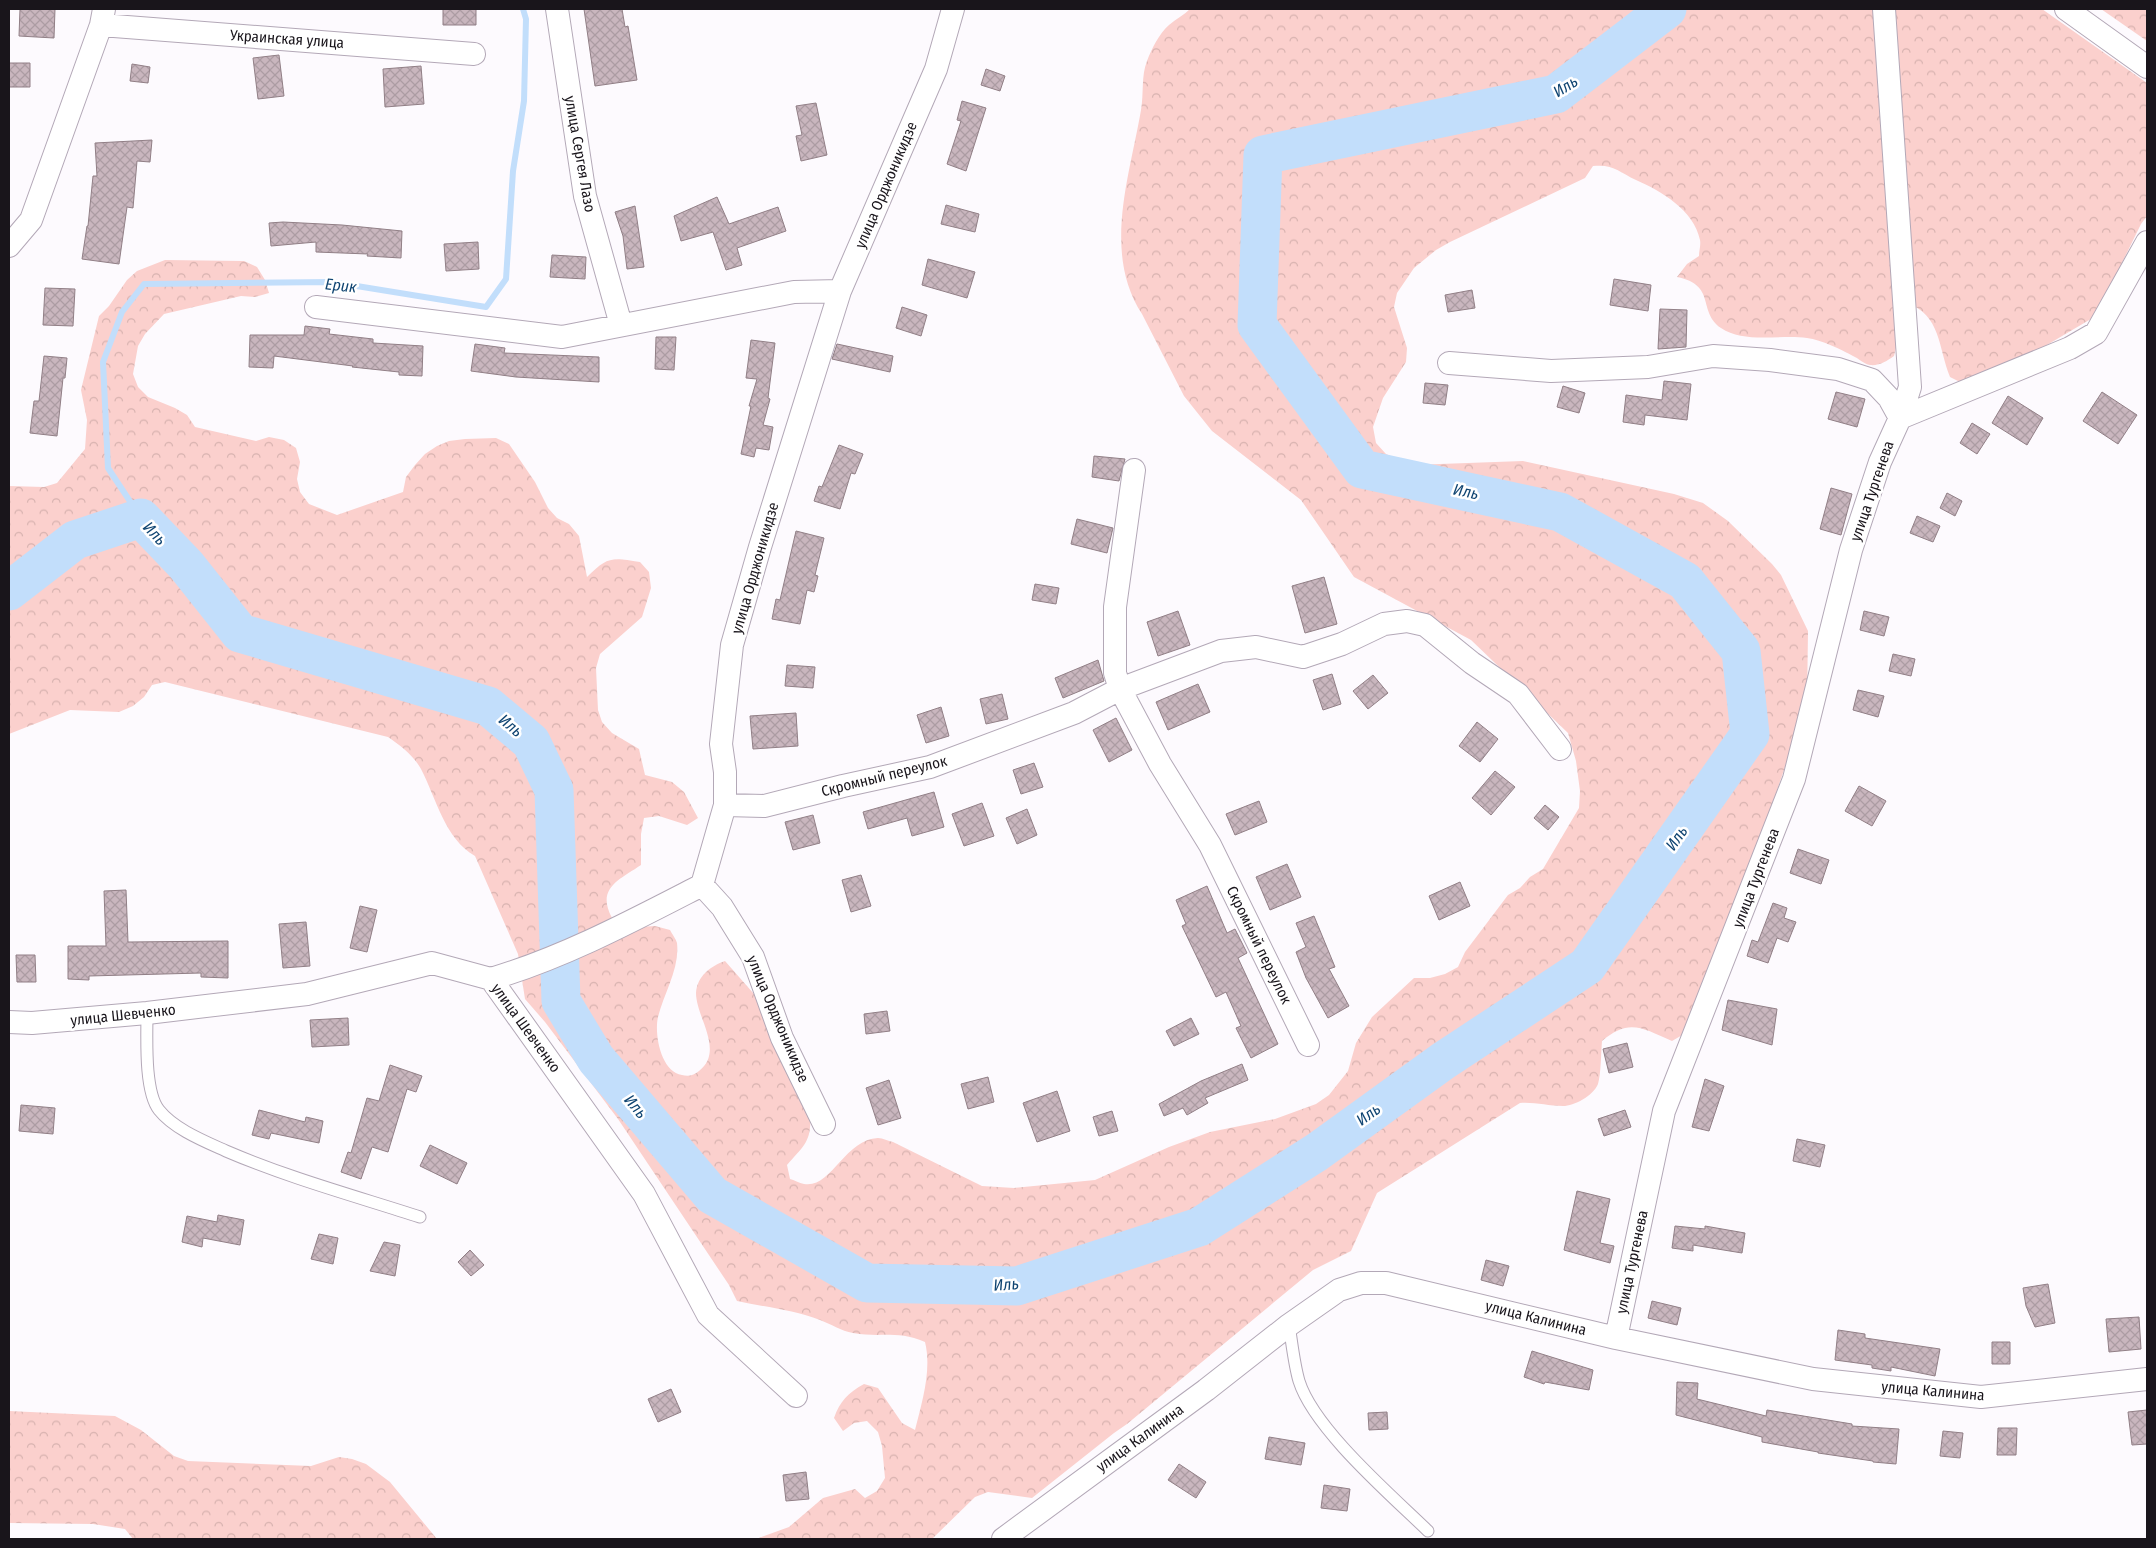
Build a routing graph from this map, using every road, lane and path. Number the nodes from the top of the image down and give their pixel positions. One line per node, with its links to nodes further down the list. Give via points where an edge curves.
1 (557, 9): 12 (street, улица Сергея Лазо, via 585,196)
2 (953, 9): 10 (street, улица Орджоникидзе, via 936,69)
3 (1884, 9): 14 (street, улица Тургенева, via 1910,387)
4 (2066, 9): 7 (street)
5 (102, 17): 6 (street, Украинская улица); 9 (street, Украинская улица, via 31,220)
6 (474, 54)
7 (2147, 67)
8 (2147, 242): 14 (street, via 2096,333 2070,348)
9 (9, 246)
10 (840, 292): 12 (street, via 794,292); 18 (street, улица Орджоникидзе, via 732,645 721,744)
11 (316, 307): 12 (street, via 562,337)
12 (621, 325)
13 (1449, 363): 14 (street, via 1551,371 1648,367 1713,356 1770,360 1838,369 1872,380 1889,398)
14 (1900, 418): 27 (street, улица Тургенева, via 1880,462 1852,550 1794,779 1664,1111)
15 (1134, 470): 16 (street, Скромный переулок, via 1116,607 1115,674)
16 (1120, 688): 17 (street, Скромный переулок, via 1221,651 1256,647 1303,657 1342,644 1384,624 1407,621 1425,625 1472,663 1518,694); 18 (street, Скромный переулок, via 1074,713 930,767 764,806); 23 (street, Скромный переулок, via 1160,764 1210,845)
17 (1560, 749)
18 (725, 805): 19 (street, улица Орджоникидзе)
19 (702, 885): 20 (street, via 605,935); 24 (street, улица Орджоникидзе, via 722,907 753,957 782,1038)
20 (491, 979): 21 (street, улица Шевченко, via 432,963 306,994); 29 (street, улица Шевченко, via 644,1194 708,1315)
21 (147, 1013): 22 (street, улица Шевченко); 25 (lane, via 147,1057 151,1089 158,1109 190,1135 267,1168)
22 (9, 1022)
23 (1308, 1045)
24 (824, 1124)
25 (420, 1217)
26 (1289, 1325): 27 (street, улица Калинина, via 1339,1290 1361,1283 1386,1283); 30 (lane, via 1299,1382 1312,1409 1335,1438); 31 (street, улица Калинина)
27 (1616, 1338): 28 (street, улица Калинина, via 1813,1379 1981,1397)
28 (2147, 1379)
29 (796, 1396)
30 (1428, 1532)
31 (1003, 1539)

